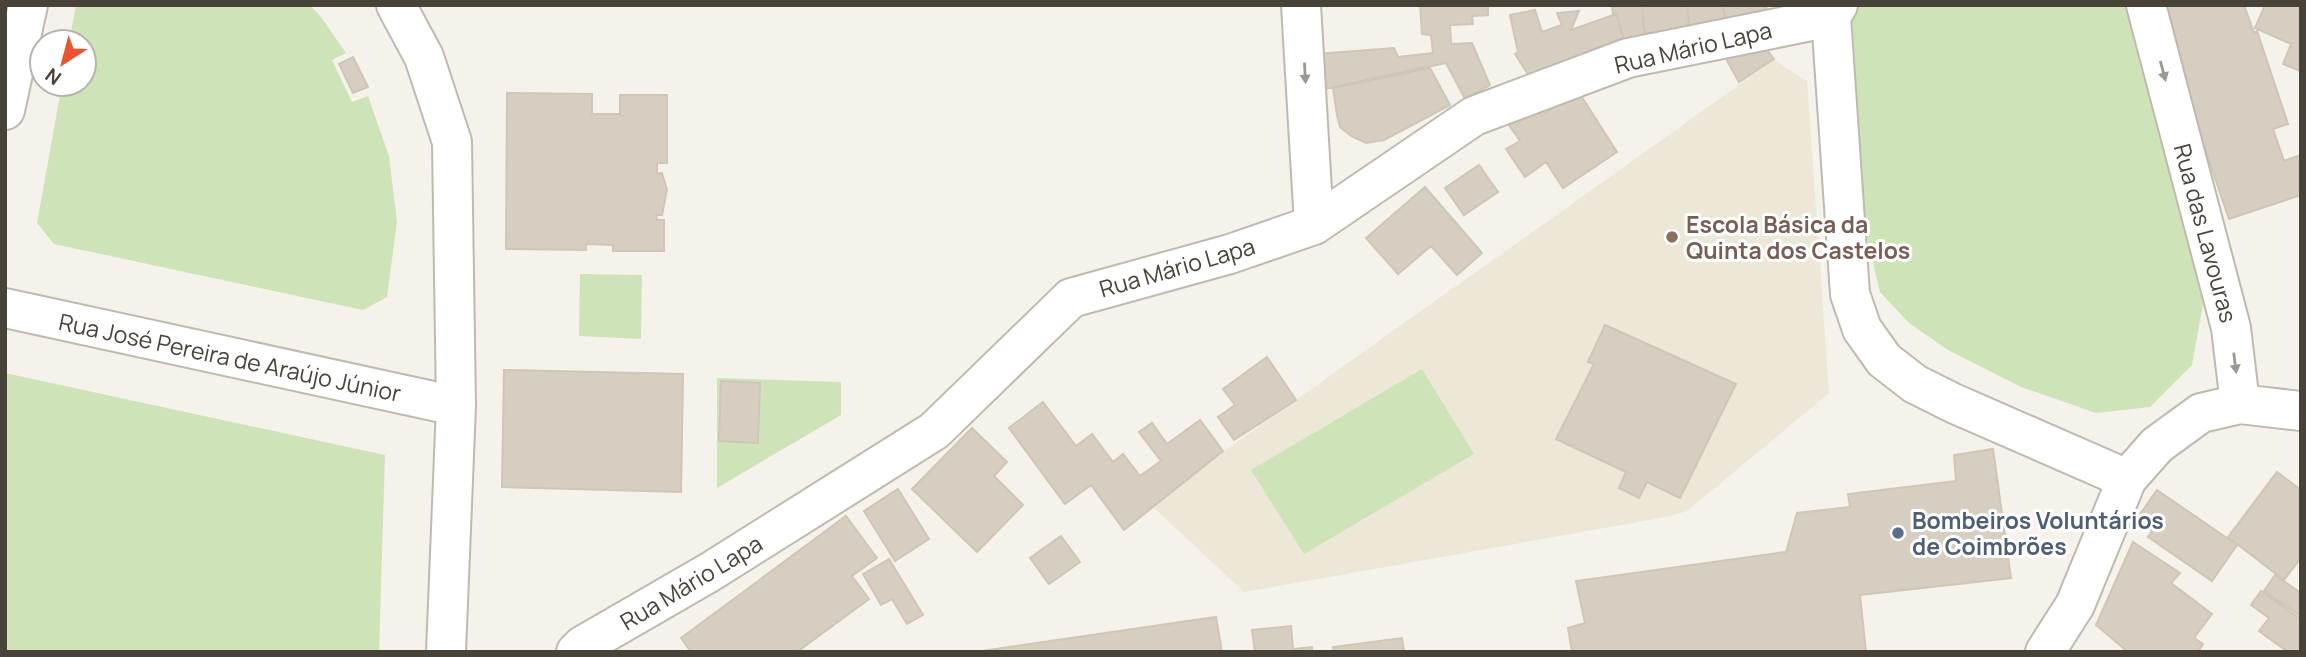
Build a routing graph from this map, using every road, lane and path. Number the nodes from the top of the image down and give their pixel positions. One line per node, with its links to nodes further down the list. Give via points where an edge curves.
1 (28, 5): 6 (street)
2 (396, 5): 10 (street, via 424,57 452,142)
3 (1301, 5): 7 (street, one-way to 7)
4 (2146, 5): 9 (street, Rua das Lavouras, one-way to 9, via 2231,328)
5 (1834, 11): 7 (street, Rua Mário Lapa, via 1628,58 1474,116); 12 (street, via 1850,295 1862,329 1884,360 1915,384)
6 (5, 110)
7 (1314, 225): 15 (street, Rua Mário Lapa, via 1230,254 1071,298 934,431)
8 (5, 308): 10 (street, Rua José Pereira de Araújo Júnior)
9 (2240, 404): 11 (street); 12 (street, via 2201,413 2157,445)
10 (456, 406): 13 (street)
11 (2301, 411)
12 (2127, 479): 16 (street, via 2075,605)
13 (447, 638): 14 (street)
14 (476, 652)
15 (576, 652)
16 (2045, 652)

